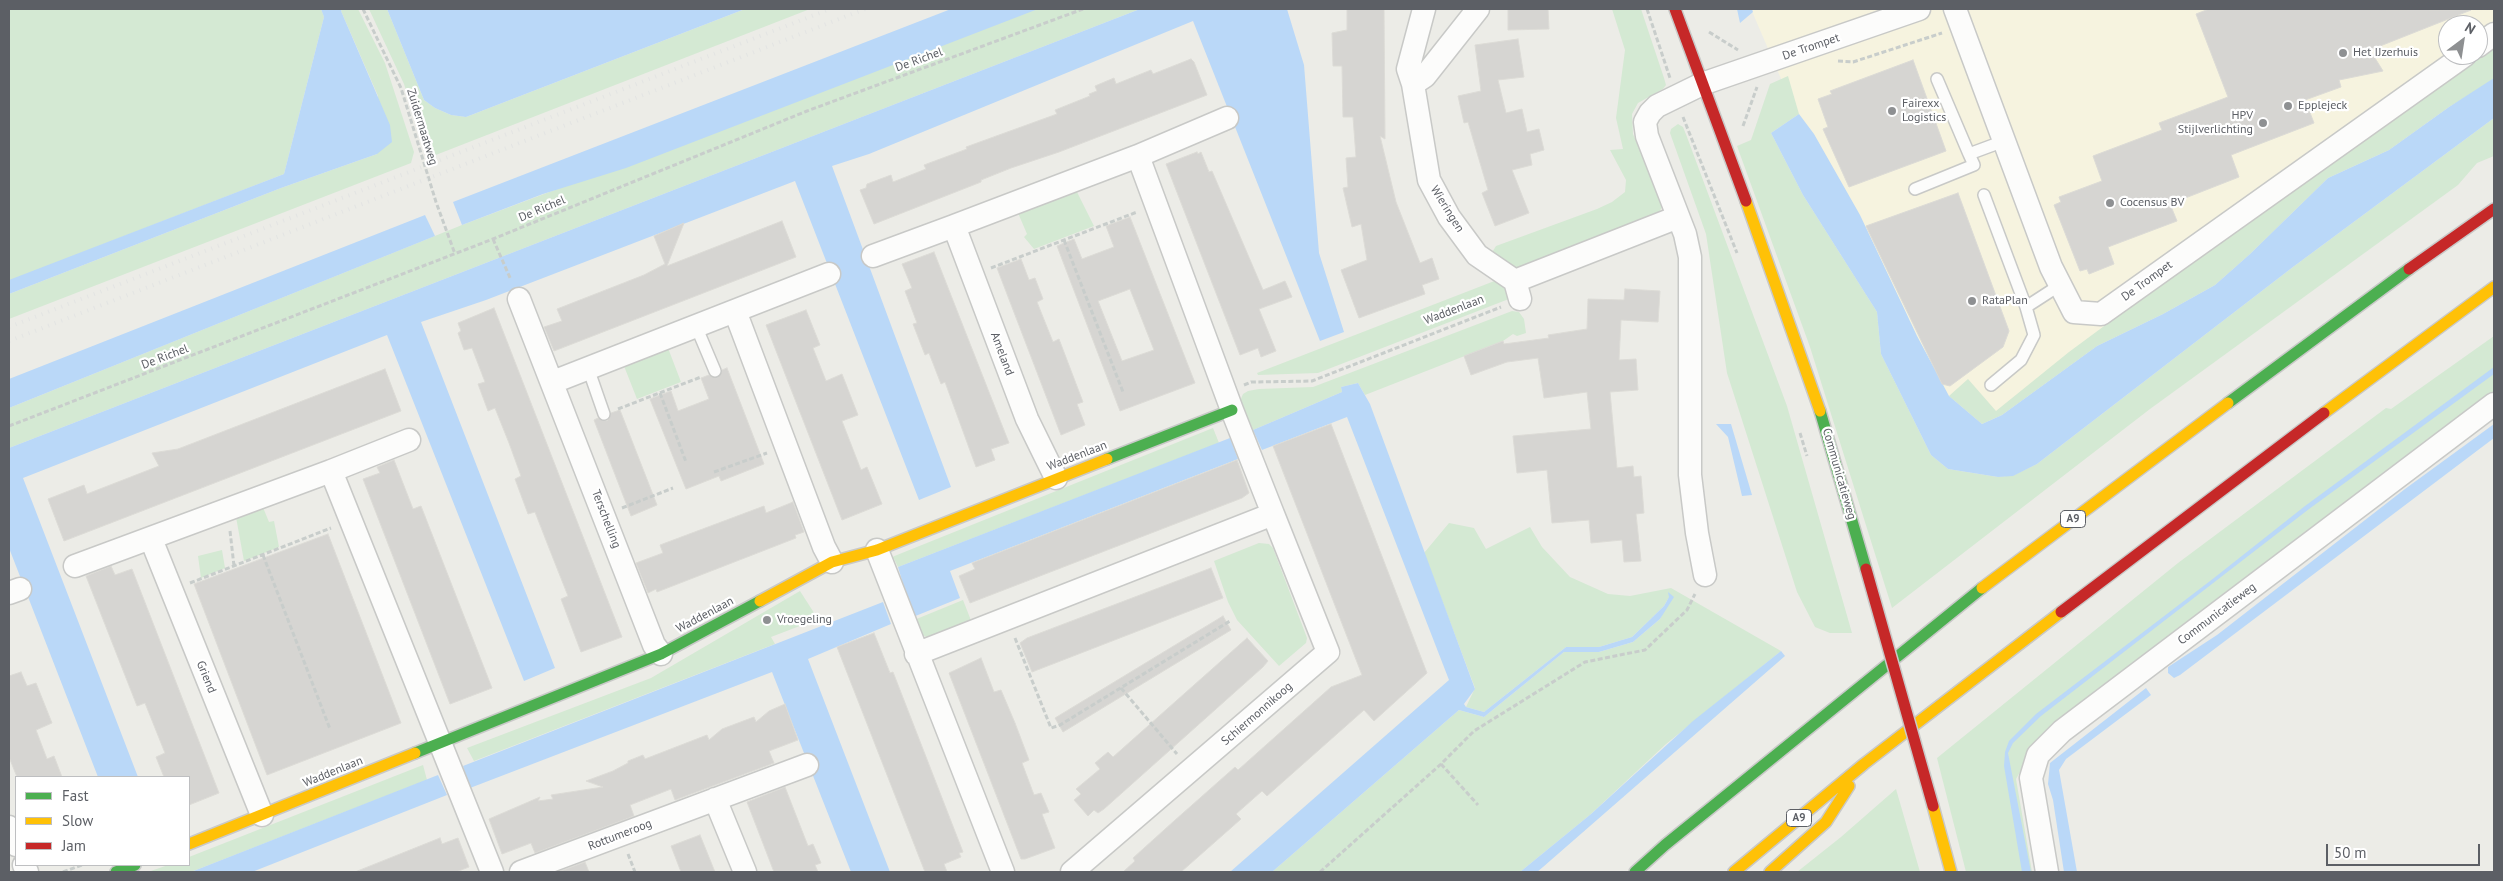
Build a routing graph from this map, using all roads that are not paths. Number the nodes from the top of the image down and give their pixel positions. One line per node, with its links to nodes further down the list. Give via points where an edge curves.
1 (1424, 9): 8 (street, Wieringen, via 1408,70)
2 (1478, 9): 8 (street, via 1425,76)
3 (1675, 9): 9 (main road, Communicatieweg)
4 (1920, 9): 9 (street, De Trompet)
5 (1958, 18): 11 (street, De Trompet)
6 (2451, 65): 21 (street, De Trompet, via 2101,314 2074,312)
7 (1937, 79): 12 (lane)
8 (1413, 84): 17 (street, Wieringen, via 1429,180 1477,255 1518,290)
9 (1702, 84): 17 (street, via 1679,105 1657,106 1645,122 1647,136); 65 (main road, Communicatieweg, bridge, via 1828,434)
10 (1227, 118): 13 (street)
11 (2004, 141): 12 (lane); 21 (street, De Trompet)
12 (1969, 154): 14 (lane, via 1974,165)
13 (1138, 156): 18 (street); 31 (street)
14 (1915, 189)
15 (1984, 195): 24 (lane)
16 (2494, 209): 53 (main road, A9, via 2401,274 2002,572)
17 (1678, 217): 42 (street, via 1686,234 1690,257 1690,475)
18 (954, 226): 19 (street); 36 (street, Ameland, via 1027,418)
19 (874, 256)
20 (829, 274): 25 (street)
21 (2060, 285): 24 (lane)
22 (2494, 287): 46 (main road, A9)
23 (519, 299): 29 (street, Terschelling)
24 (2026, 307): 30 (lane, via 2034,335 2021,360)
25 (735, 311): 26 (street); 40 (street)
26 (696, 326): 27 (street); 28 (lane)
27 (588, 368): 29 (street); 33 (lane)
28 (715, 371)
29 (553, 382): 43 (street, Terschelling, via 654,645)
30 (1991, 386)
31 (1229, 401): 36 (main road, Waddenlaan); 37 (street, Schiermonnikoog)
32 (2494, 404): 66 (street, Communicatieweg, via 2070,725 2038,755 2031,778)
33 (604, 414)
34 (409, 440): 35 (street)
35 (331, 472): 38 (street); 45 (street)
36 (1056, 478): 39 (main road, Waddenlaan)
37 (1273, 514): 44 (street); 60 (street, Schiermonnikoog, via 1328,652)
38 (151, 539): 41 (street); 49 (street, Griend)
39 (877, 550): 40 (main road, Waddenlaan); 44 (street)
40 (832, 562): 43 (main road, Waddenlaan)
41 (75, 566)
42 (1705, 575)
43 (661, 654): 45 (main road, Waddenlaan)
44 (916, 654): 59 (street)
45 (440, 744): 49 (main road, Waddenlaan); 56 (street)
46 (1864, 764): 63 (main road, A9); 64 (main road, A9, via 1826,822)
47 (807, 765): 48 (street, Rottumeroog)
48 (715, 799): 57 (street, Rottumeroog); 58 (street)
49 (262, 815): 52 (main road, Waddenlaan)
50 (9, 827): 51 (street)
51 (15, 842)
52 (190, 844)
53 (1664, 845): 61 (main road, A9); 62 (main road, A9)
54 (132, 866): 55 (main road)
55 (116, 872)
56 (492, 872)
57 (524, 872)
58 (745, 872)
59 (1003, 872)
60 (1072, 872)
61 (1626, 872)
62 (1635, 872)
63 (1734, 872)
64 (1770, 872)
65 (1952, 872)
66 (2047, 872)

